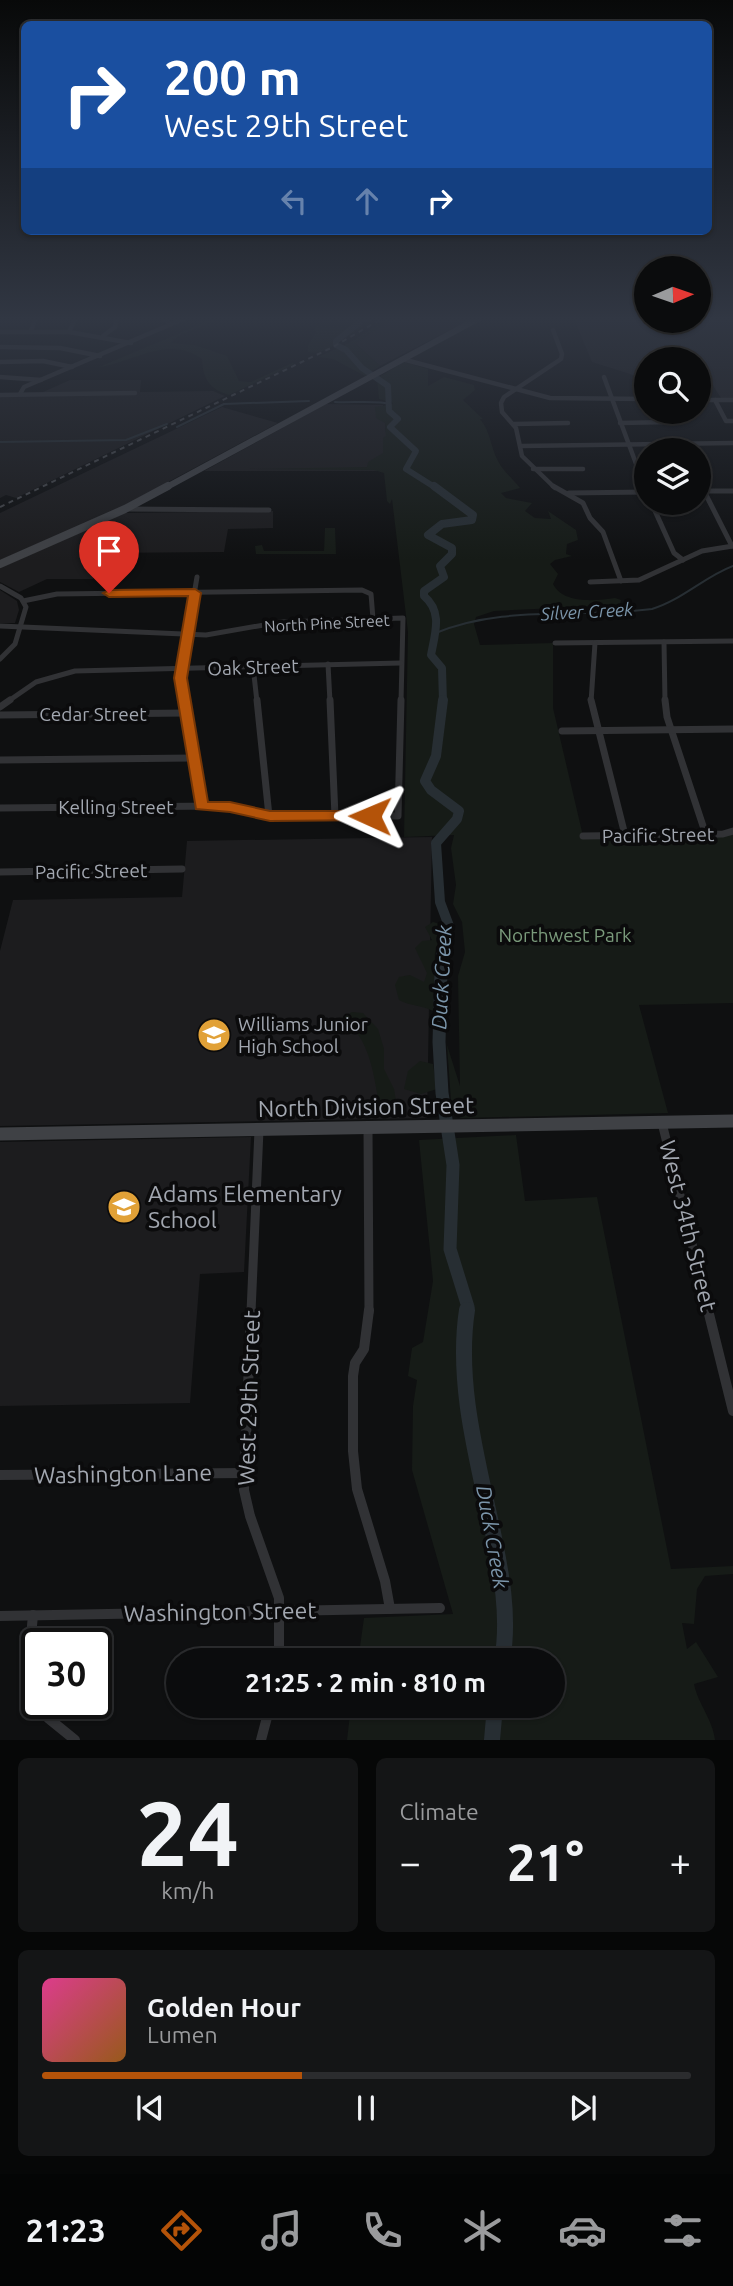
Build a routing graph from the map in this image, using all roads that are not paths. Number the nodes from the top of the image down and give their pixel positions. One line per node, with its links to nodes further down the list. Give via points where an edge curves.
1 (330, 398): 26 (main road)
2 (503, 398): 13 (street, via 502,412)
3 (556, 398): 5 (street)
4 (634, 399): 5 (street)
5 (611, 400): 11 (street)
6 (711, 400): 7 (street)
7 (715, 400): 8 (street); 9 (street, via 726,421)
8 (733, 400)
9 (733, 421)
10 (568, 423): 13 (street)
11 (620, 423): 12 (street); 15 (street)
12 (634, 423)
13 (514, 424): 18 (street)
14 (732, 444): 17 (street)
15 (628, 445): 16 (street); 18 (street); 19 (street)
16 (634, 445)
17 (711, 445)
18 (521, 446): 20 (street, via 522,456)
19 (634, 460)
20 (533, 469): 21 (street); 25 (street)
21 (583, 469)
22 (634, 491): 25 (street)
23 (711, 491): 24 (street)
24 (733, 491)
25 (565, 494): 34 (street, via 583,503 603,532)
26 (125, 509): 28 (street); 32 (main road)
27 (711, 509): 30 (street)
28 (270, 510)
29 (657, 515): 31 (street, via 674,553)
30 (732, 546): 31 (street)
31 (683, 560): 34 (street, via 650,576)
32 (0, 564)
33 (197, 578): 37 (street)
34 (621, 581): 35 (street)
35 (590, 582)
36 (0, 586): 38 (street)
37 (195, 593): 38 (street, via 57,594); 39 (street, via 362,590 369,592); 42 (street)
38 (23, 601): 41 (street, via 26,607)
39 (373, 620): 42 (street, North Pine Street, via 281,622 221,634); 48 (street, North Pine Street, via 403,618)
40 (0, 626): 41 (street, North Pine Street)
41 (20, 626): 42 (street, North Pine Street); 47 (street, via 10,654)
42 (187, 635): 51 (street)
43 (733, 641): 44 (street)
44 (664, 642): 46 (street); 56 (street, via 664,701)
45 (555, 643): 46 (street)
46 (595, 643): 57 (street, via 590,698)
47 (0, 660)
48 (401, 663): 49 (street, Oak Street); 64 (street, Kelling Street, via 398,816)
49 (328, 664): 50 (street, Oak Street); 64 (street)
50 (253, 666): 51 (street, Oak Street); 63 (street)
51 (182, 669): 52 (street, Oak Street, via 75,671 52,676); 53 (street)
52 (0, 707)
53 (186, 713): 54 (street, Cedar Street); 59 (street)
54 (0, 715)
55 (733, 729): 56 (street)
56 (671, 730): 57 (street); 67 (street)
57 (597, 731): 58 (street); 66 (street)
58 (562, 732)
59 (193, 758): 60 (street); 61 (street)
60 (0, 760)
61 (201, 806): 62 (street, Kelling Street); 63 (street, Kelling Street)
62 (0, 808)
63 (270, 816): 64 (street, Kelling Street)
64 (335, 816)
65 (733, 831): 67 (street, Pacific Street)
66 (625, 835): 67 (street, Pacific Street); 68 (street, Pacific Street)
67 (706, 835)
68 (583, 836)
69 (182, 869): 70 (street, Pacific Street)
70 (0, 872)
71 (733, 1121): 72 (main road, North Division Street)
72 (662, 1123): 73 (main road, North Division Street); 76 (street, West 34th Street)
73 (368, 1128): 74 (main road, North Division Street); 80 (street, via 371,1298 363,1349 353,1376 353,1451 357,1489)
74 (260, 1130): 75 (main road, North Division Street); 77 (street, West 29th Street)
75 (0, 1134)
76 (733, 1410)
77 (245, 1473): 78 (street, Washington Lane); 81 (street, West 29th Street, via 247,1510 277,1590)
78 (0, 1475)
79 (440, 1608): 80 (street, Washington Street)
80 (390, 1609): 81 (street, Washington Street)
81 (279, 1610): 82 (street, Washington Street); 85 (street, West 29th Street)
82 (33, 1615): 83 (street, Washington Street); 84 (street)
83 (0, 1616)
84 (31, 1628)
85 (279, 1648)
86 (267, 1718): 89 (street)
87 (49, 1719): 88 (street)
88 (75, 1740)
89 (261, 1740)

